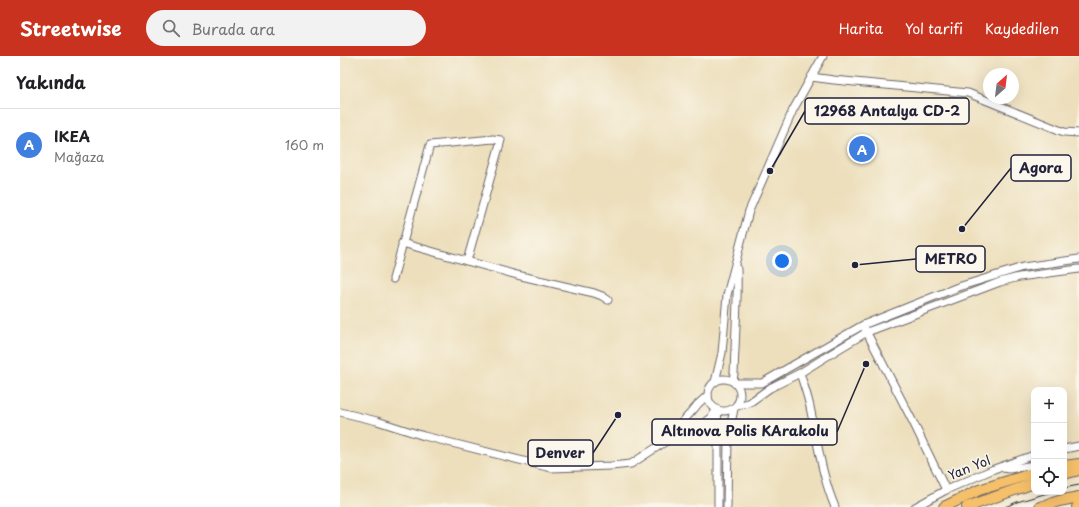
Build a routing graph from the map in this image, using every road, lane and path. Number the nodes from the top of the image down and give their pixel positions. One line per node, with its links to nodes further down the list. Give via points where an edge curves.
1 (823, 56): 2 (street)
2 (811, 77): 3 (street, via 968,93 1064,132); 7 (street, via 793,110 749,211)
3 (1079, 133)
4 (402, 243): 6 (street); 6 (street, via 430,145 501,140); 9 (street)
5 (1079, 259): 11 (street, via 1006,272)
6 (467, 261): 10 (street, via 594,293)
7 (737, 261): 14 (street, via 727,295 722,353); 15 (street, via 738,302)
8 (1079, 269): 12 (street, via 1000,282)
9 (392, 279)
10 (608, 300)
11 (863, 325): 12 (street); 15 (street, via 762,383)
12 (867, 332): 13 (street); 32 (street)
13 (800, 373): 17 (street, via 770,388 749,403); 36 (street, via 811,410 818,452)
14 (714, 382): 15 (street, via 727,379); 16 (street)
15 (734, 382): 17 (street, via 741,397)
16 (708, 395): 18 (street, via 710,404); 20 (street)
17 (735, 407): 18 (street, via 726,412); 35 (street, via 728,438)
18 (717, 410): 20 (street, via 711,418); 34 (street)
19 (340, 412): 20 (street, via 551,468 630,464)
20 (665, 442)
21 (1079, 446): 22 (street)
22 (1067, 448)
23 (1031, 456): 27 (street, Yan Yol)
24 (1079, 464): 26 (highway)
25 (1031, 465): 27 (street)
26 (1067, 466)
27 (1000, 468): 32 (street, Yan Yol)
28 (1079, 470): 29 (highway)
29 (1067, 473)
30 (1031, 474): 38 (highway, via 979,490)
31 (1031, 484): 39 (highway)
32 (946, 490): 37 (street, Yan Yol)
33 (1079, 497): 40 (highway)
34 (718, 507)
35 (727, 507)
36 (835, 507)
37 (915, 507)
38 (944, 507)
39 (967, 507)
40 (1040, 507)

